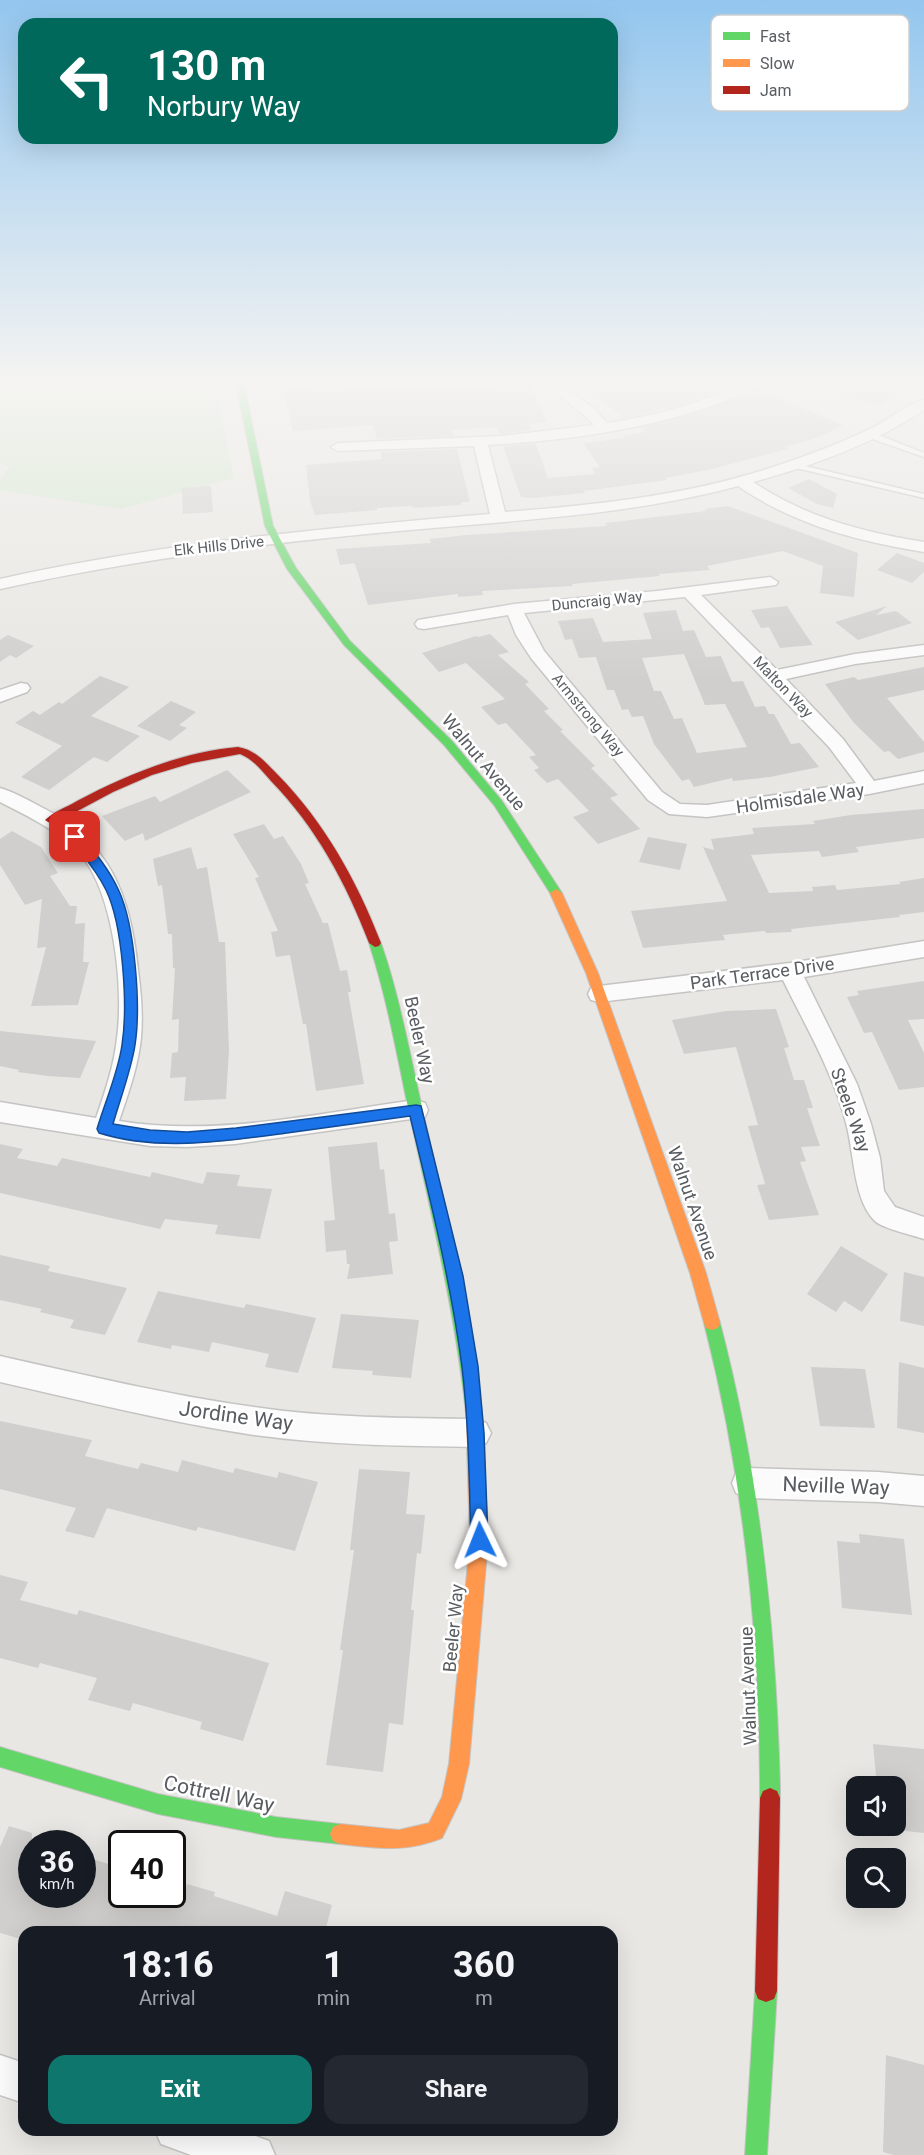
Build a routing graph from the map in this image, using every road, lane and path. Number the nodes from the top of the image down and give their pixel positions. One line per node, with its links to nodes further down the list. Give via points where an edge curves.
1 (259, 480): 8 (street, Walnut Avenue, via 269,526)
2 (489, 480): 7 (street)
3 (749, 480): 5 (street, Elk Hills Drive)
4 (856, 480): 6 (lane)
5 (741, 482): 7 (street, Elk Hills Drive, via 622,506); 9 (street, via 781,508 825,526)
6 (924, 496)
7 (499, 518): 8 (street, Elk Hills Drive)
8 (277, 540): 11 (street, Elk Hills Drive, via 143,555); 26 (street, Walnut Avenue, via 312,599 347,643 448,743 498,803 572,923)
9 (924, 547)
10 (770, 582): 12 (street, Duncraig Way)
11 (0, 584)
12 (689, 592): 13 (street, Duncraig Way); 16 (street, Malton Way)
13 (514, 609): 14 (street, Duncraig Way); 22 (street, Armstrong Way, via 537,654 655,796)
14 (424, 624)
15 (924, 650): 16 (street)
16 (773, 676): 20 (street, Malton Way, via 836,743)
17 (21, 688): 18 (street)
18 (0, 696)
19 (924, 777): 20 (street, Holmisdale Way)
20 (869, 788): 22 (street, Holmisdale Way, via 707,811)
21 (0, 794): 23 (street)
22 (676, 810)
23 (51, 820): 27 (street, Beeler Way, via 99,792 186,760 239,750 254,757 293,795 317,828 362,907 389,981); 29 (street, via 75,837 94,858 122,918 131,1017 128,1047)
24 (924, 949): 25 (street, Park Terrace Drive)
25 (790, 971): 26 (street, Park Terrace Drive); 30 (street, Steele Way, via 845,1084 859,1124 871,1193 886,1215)
26 (599, 994): 33 (street, Walnut Avenue, via 698,1273 727,1377)
27 (416, 1110): 29 (street, via 187,1137); 32 (street, Beeler Way, via 455,1276)
28 (0, 1112): 29 (street)
29 (104, 1129)
30 (924, 1228)
31 (0, 1369): 32 (street, Jordine Way, via 152,1404 256,1421 337,1429)
32 (476, 1433): 36 (street, Beeler Way, via 480,1540 459,1764 451,1800)
33 (747, 1483): 34 (street, Neville Way); 41 (street, Walnut Avenue, via 764,1629 770,1788 767,1972)
34 (924, 1491)
35 (0, 1757): 36 (street, Cottrell Way, via 158,1804 276,1827 399,1840)
36 (435, 1831)
37 (0, 2075): 38 (street)
38 (18, 2081)
39 (194, 2136): 40 (street)
40 (255, 2155)
41 (756, 2155)

